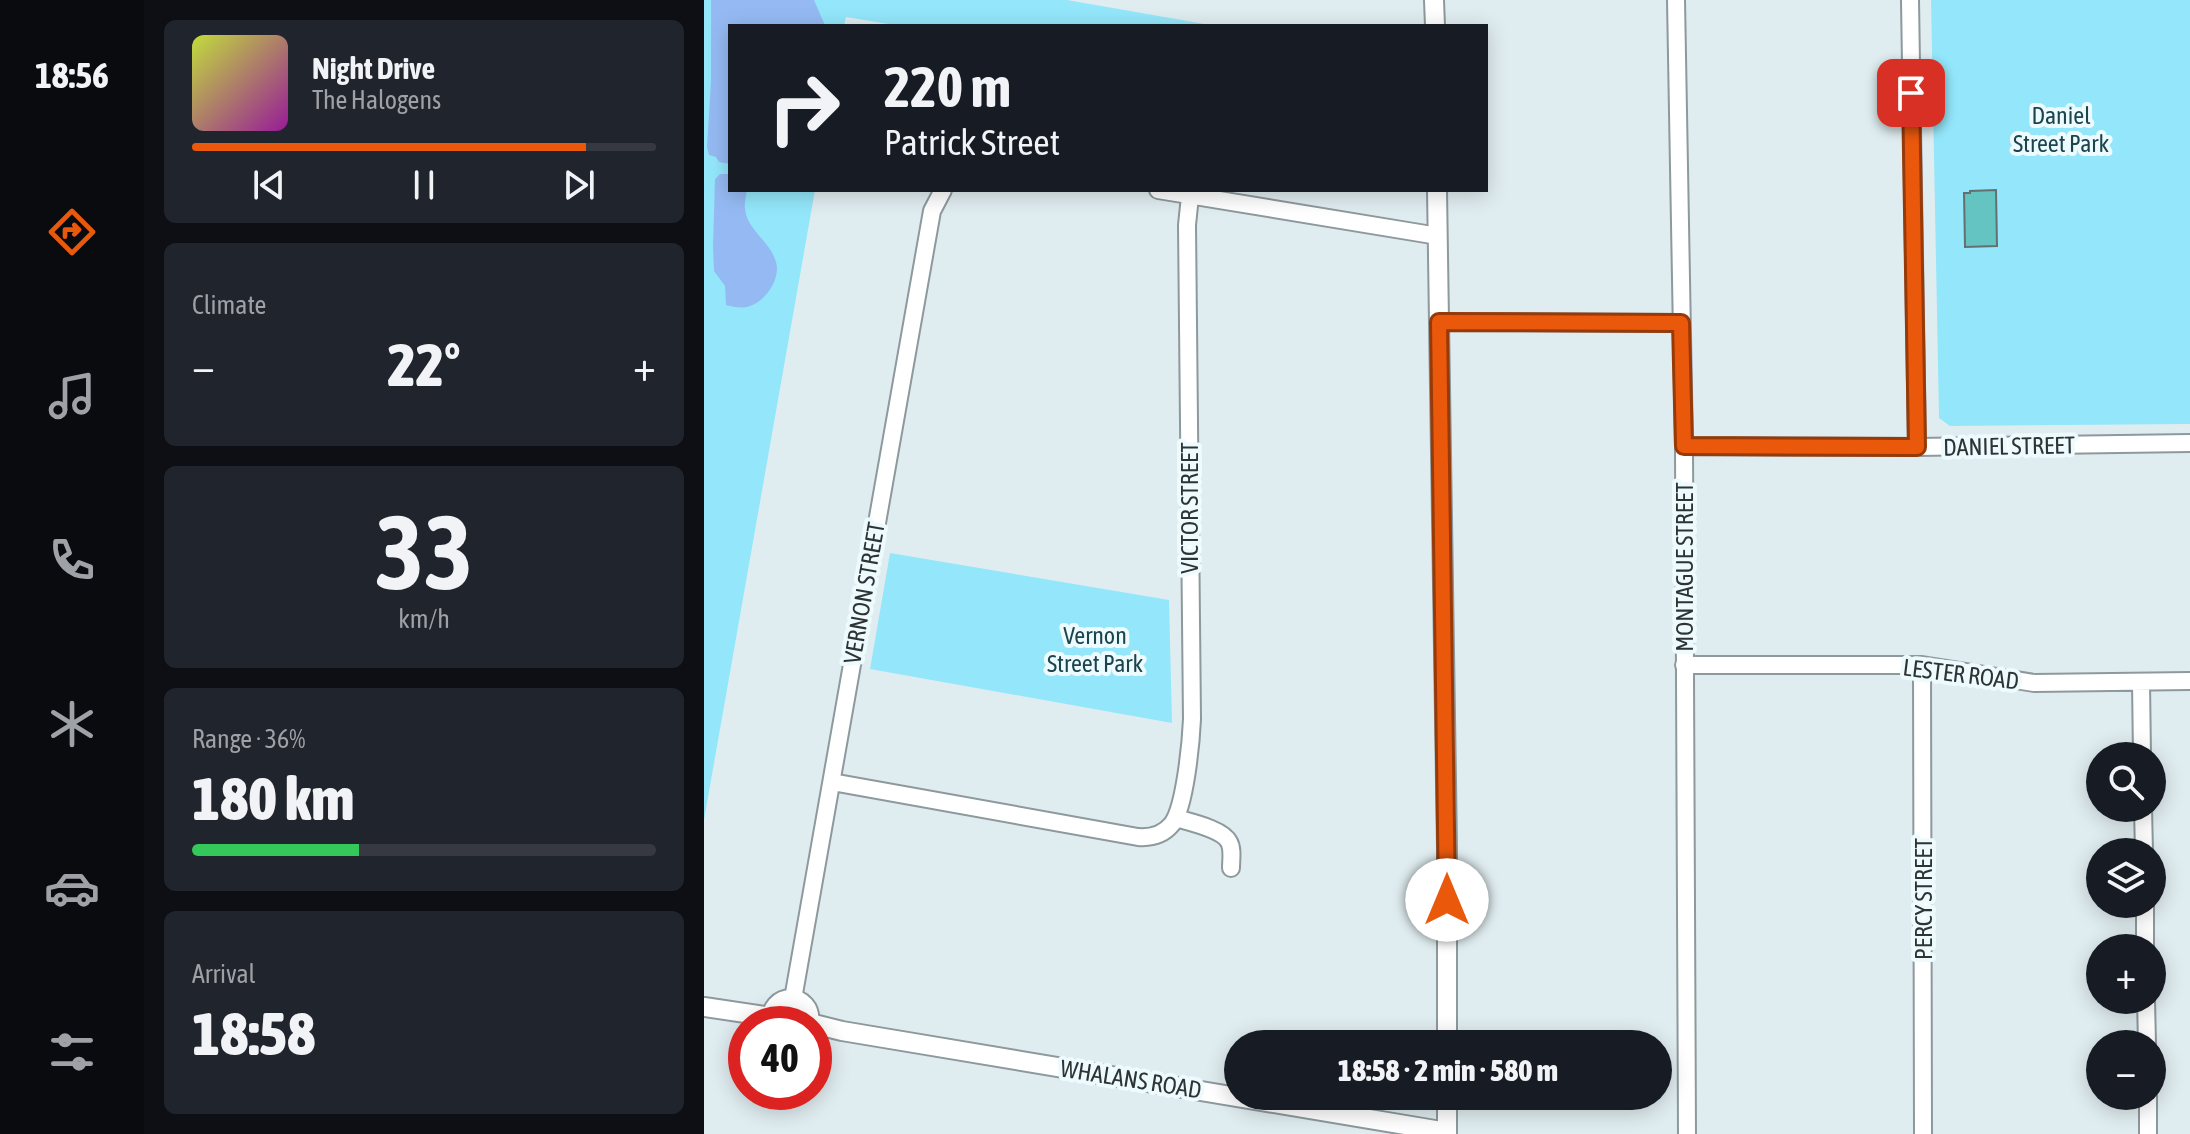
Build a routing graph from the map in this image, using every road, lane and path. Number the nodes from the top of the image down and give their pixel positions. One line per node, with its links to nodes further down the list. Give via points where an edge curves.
1 (1434, 0): 4 (street)
2 (1676, 0): 11 (street, MONTAGUE STREET)
3 (1910, 0): 14 (street)
4 (1435, 24)
5 (942, 192): 20 (street, VERNON STREET, via 932,211)
6 (1169, 192): 8 (street)
7 (1437, 192): 9 (street)
8 (1190, 196): 9 (street); 21 (street, VICTOR STREET, via 1192,719)
9 (1438, 236): 10 (street)
10 (1439, 322): 11 (street); 29 (street)
11 (1681, 323): 13 (street, MONTAGUE STREET)
12 (2190, 443): 14 (street, DANIEL STREET)
13 (1684, 446): 14 (street, DANIEL STREET); 15 (street, MONTAGUE STREET)
14 (1917, 447)
15 (1684, 665): 16 (street, LESTER ROAD); 33 (street, MONTAGUE STREET)
16 (1922, 665): 18 (street, LESTER ROAD, via 2030,682); 34 (street, PERCY STREET)
17 (2190, 681): 18 (street, LESTER ROAD)
18 (2141, 682): 19 (street)
19 (2142, 742)
20 (832, 782): 21 (street, via 1138,837 1160,834); 23 (street, VERNON STREET)
21 (1176, 818): 22 (street, via 1225,837)
22 (1231, 868)
23 (793, 999): 24 (street); 25 (street)
24 (776, 1006)
25 (804, 1006)
26 (704, 1007): 27 (street)
27 (728, 1012)
28 (832, 1029): 32 (street, WHALANS ROAD)
29 (1447, 1030)
30 (1447, 1110): 32 (street)
31 (2148, 1110): 35 (street)
32 (1447, 1133)
33 (1687, 1134)
34 (1923, 1134)
35 (2148, 1134)

